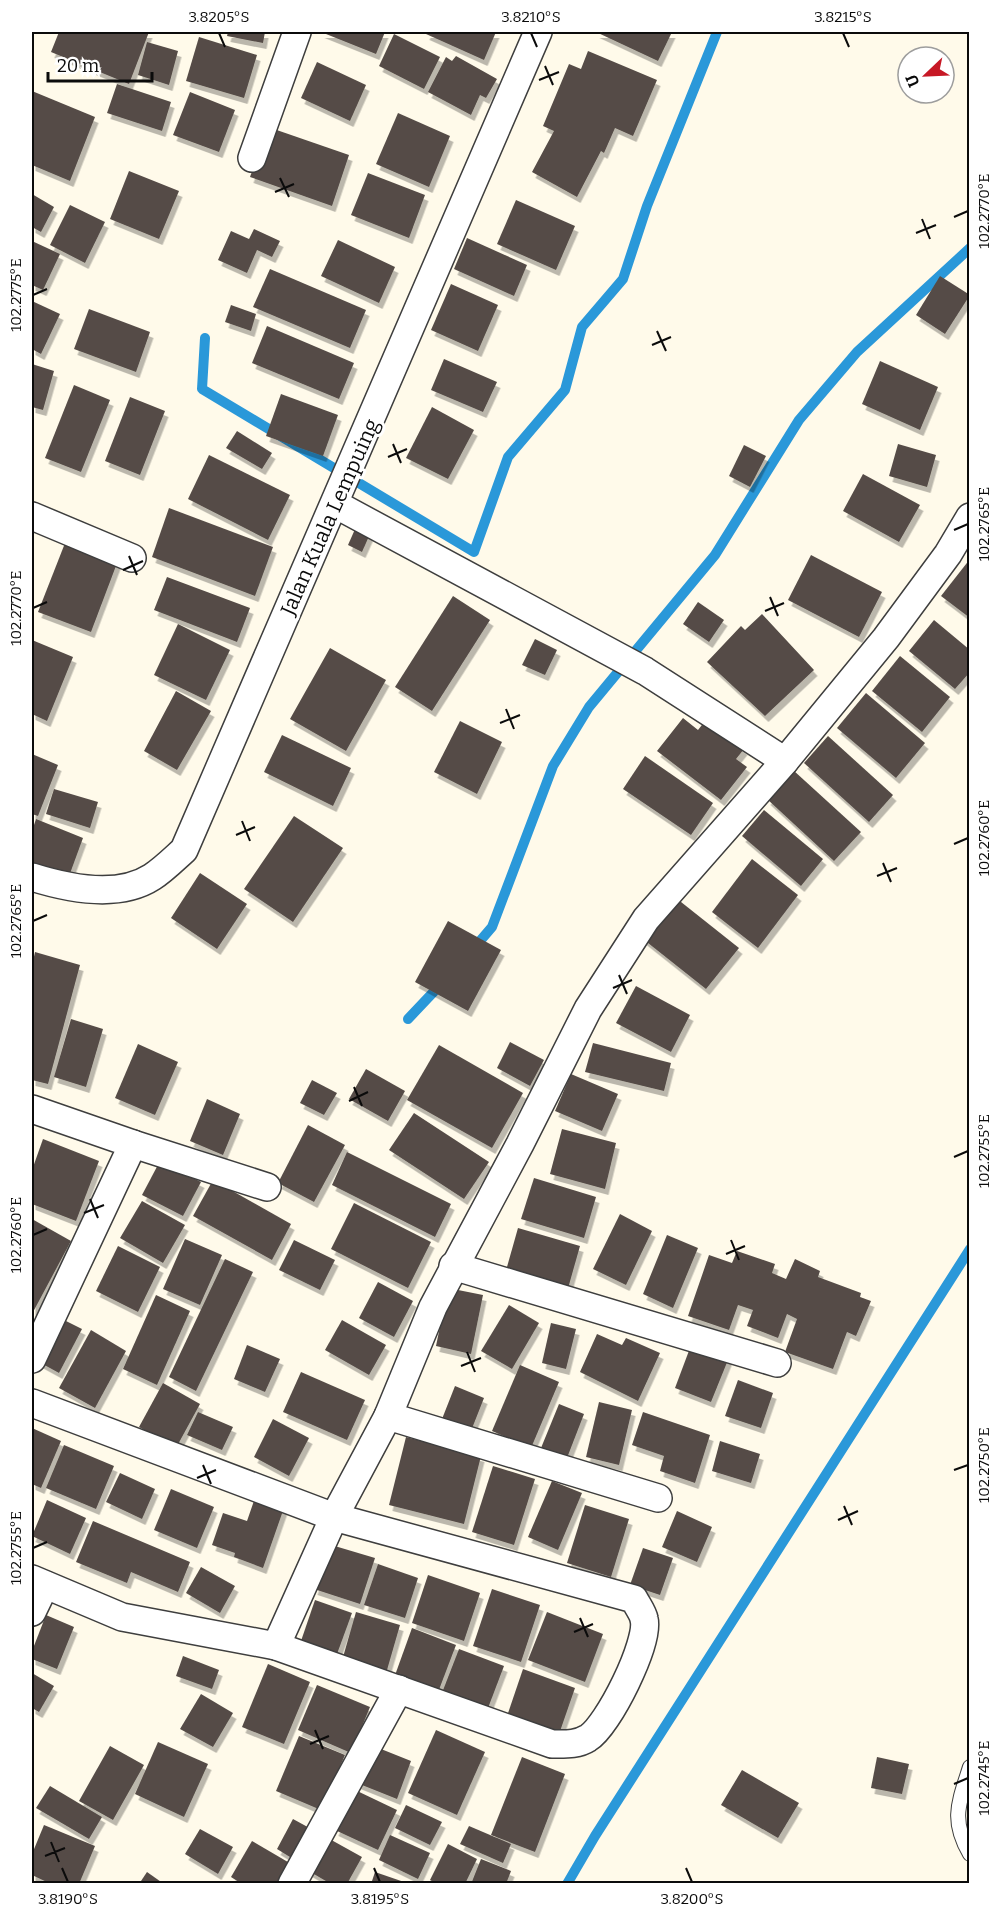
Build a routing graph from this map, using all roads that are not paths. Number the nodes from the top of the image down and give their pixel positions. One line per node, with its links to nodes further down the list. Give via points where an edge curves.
1 (297, 32): 3 (street)
2 (538, 32): 4 (street, Jalan Kuala Lempuing)
3 (252, 158)
4 (338, 496): 8 (street, via 645,672); 9 (street, Jalan Kuala Lempuing, via 184,850 151,878 119,889 88,889)
5 (32, 516): 7 (street)
6 (969, 517): 8 (street, via 948,554 886,638)
7 (132, 558)
8 (785, 761): 13 (street, via 646,919 588,1009)
9 (32, 877)
10 (32, 1109): 11 (street)
11 (133, 1144): 12 (street); 14 (street)
12 (267, 1187)
13 (453, 1266): 15 (street); 17 (street)
14 (32, 1359)
15 (777, 1363)
16 (32, 1402): 19 (street)
17 (388, 1416): 18 (street); 19 (street)
18 (658, 1498)
19 (334, 1517): 22 (street); 23 (street, via 634,1599 645,1620 642,1644 606,1720 589,1737 574,1744 552,1744)
20 (38, 1582): 21 (street); 22 (street, via 122,1617)
21 (32, 1611)
22 (276, 1646): 23 (street)
23 (399, 1689): 26 (street)
24 (969, 1767): 25 (lane, via 957,1830)
25 (969, 1854)
26 (292, 1884)

